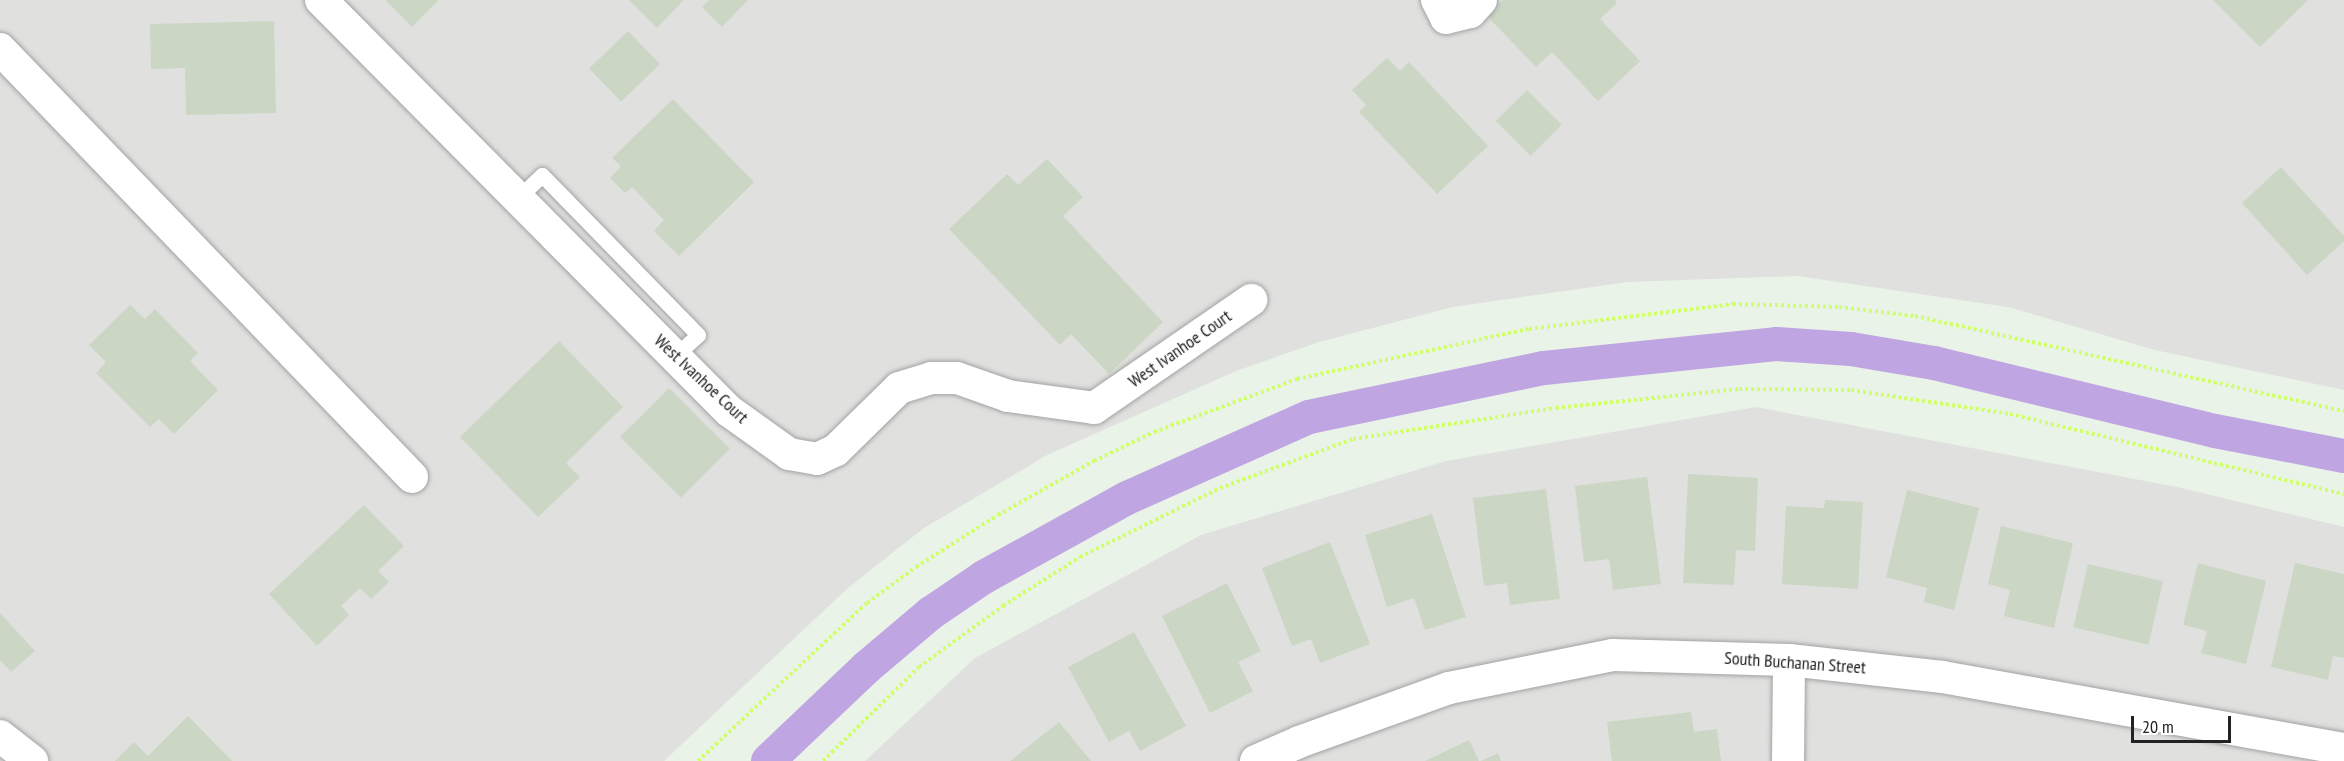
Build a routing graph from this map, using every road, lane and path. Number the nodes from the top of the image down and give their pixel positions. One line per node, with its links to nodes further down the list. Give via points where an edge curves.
1 (321, 0): 5 (street, West Ivanhoe Court, via 729,411 789,454 817,459 836,450 899,388 931,378 957,378 1008,396 1094,408)
2 (1437, 0): 3 (street, via 1446,18 1470,12)
3 (1481, 0)
4 (0, 49): 7 (street)
5 (1251, 300)
6 (2344, 411): 14 (path, via 1915,316 1839,307 1733,304 1517,332 1297,379 1154,432 1094,461 998,515 867,603)
7 (411, 477)
8 (2344, 494): 15 (path, via 2010,414 1851,390 1739,389 1556,408 1353,439 1220,488 1080,556 919,667)
9 (1790, 660): 11 (street, South Buchanan Street, via 1612,655 1449,688); 12 (street, South Buchanan Street, via 1943,676); 17 (street)
10 (0, 736): 13 (street)
11 (1303, 751): 16 (street, South Buchanan Street)
12 (2339, 753)
13 (32, 761)
14 (698, 761)
15 (823, 761)
16 (1256, 761)
17 (1788, 761)

